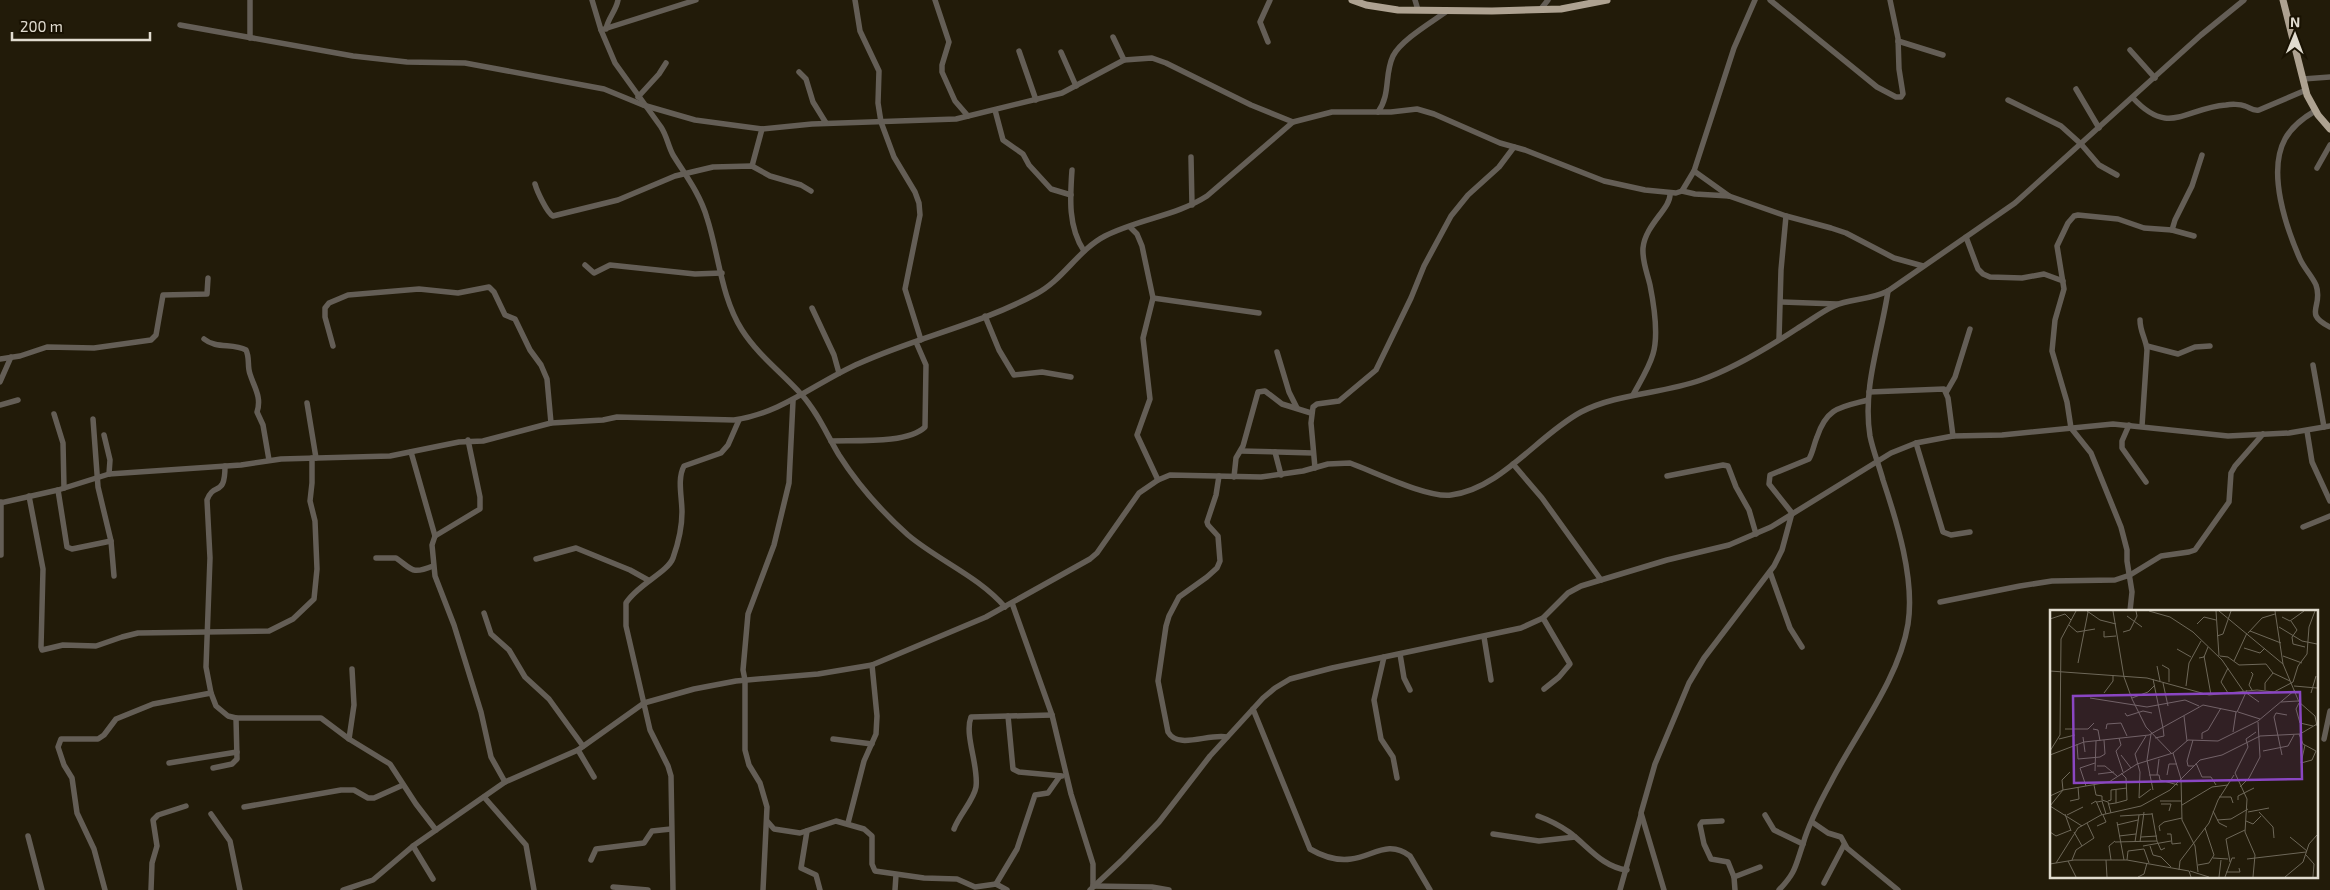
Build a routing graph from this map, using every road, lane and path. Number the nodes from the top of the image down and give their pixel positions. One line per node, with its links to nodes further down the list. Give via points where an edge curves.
1 (250, 0): 24 (street)
2 (592, 0): 22 (street)
3 (618, 0): 22 (street)
4 (696, 0): 22 (street)
5 (855, 0): 49 (street, via 860,31 879,71 878,103)
6 (935, 0): 48 (street, via 949,42 942,72 955,101)
7 (1270, 0): 26 (street, via 1260,22)
8 (1352, 0): 18 (main road, via 1378,7)
9 (1415, 0): 18 (street)
10 (1548, 0): 19 (street)
11 (1607, 0): 17 (main road)
12 (1755, 0): 63 (street, via 1734,48)
13 (1770, 0): 25 (street, via 1877,86 1901,97)
14 (1890, 0): 25 (street)
15 (2244, 0): 35 (street)
16 (2283, 0): 36 (main road)
17 (1591, 2): 19 (main road)
18 (1418, 10): 20 (main road)
19 (1540, 10): 20 (main road)
20 (1447, 11): 47 (street, via 1394,55 1386,99)
21 (180, 25): 24 (street)
22 (603, 29): 40 (street, via 615,62)
23 (1114, 37): 31 (street)
24 (250, 38): 44 (street, via 353,56 407,62 465,63 604,89)
25 (1898, 41): 30 (street)
26 (1268, 42)
27 (2130, 50): 35 (street)
28 (1019, 51): 42 (street)
29 (1061, 52): 37 (street)
30 (1943, 55)
31 (1124, 60): 37 (street); 50 (street, via 1160,60)
32 (666, 63): 40 (street)
33 (799, 72): 51 (street, via 806,79 813,102)
34 (2330, 77): 36 (street)
35 (2155, 78): 41 (street)
36 (2303, 79): 39 (main road)
37 (1076, 86): 42 (street)
38 (2076, 89): 52 (street)
39 (2306, 90): 41 (street, via 2259,110 2222,105 2176,119 2149,114); 46 (main road)
40 (638, 97): 44 (street)
41 (2133, 98): 52 (street)
42 (1036, 100): 45 (street)
43 (2008, 100): 55 (street, via 2050,119)
44 (643, 105): 53 (street, via 695,120); 64 (street, via 668,138 672,152)
45 (995, 110): 48 (street); 70 (street, via 1003,140 1023,154 1051,189)
46 (2315, 111): 54 (main road); 92 (street, via 2301,120 2285,139 2278,179 2285,215 2300,260 2316,286 2315,316)
47 (1378, 112): 50 (street, via 1332,112); 57 (street, via 1425,110)
48 (968, 116): 49 (street, via 938,121)
49 (882, 122): 51 (street); 96 (street, via 894,157 919,203 920,215 905,289)
50 (1293, 122): 72 (street, via 1207,196)
51 (826, 123): 53 (street)
52 (2099, 128): 55 (street)
53 (762, 129): 60 (street)
54 (2330, 129)
55 (2081, 144): 65 (street, via 2099,166); 77 (street, via 2015,203)
56 (2330, 145): 61 (street)
57 (1514, 147): 69 (street, via 1604,181); 117 (street, via 1451,216 1376,370 1347,396 1317,404)
58 (2202, 155): 75 (street)
59 (1191, 157): 72 (street)
60 (752, 166): 64 (street, via 706,168); 67 (street)
61 (2317, 168)
62 (1072, 170): 70 (street)
63 (1694, 171): 68 (street); 71 (street)
64 (686, 174): 66 (street, via 618,200 553,216 546,211); 81 (street, via 700,198)
65 (2117, 176)
66 (535, 184)
67 (810, 191)
68 (1682, 191): 69 (street); 71 (street)
69 (1670, 194): 110 (street, via 1669,201 1650,226 1643,246 1653,306 1655,343 1649,365)
70 (1071, 195): 78 (street, via 1073,228)
71 (1729, 196): 73 (street)
72 (1192, 205): 74 (street)
73 (1786, 216): 80 (street, via 1846,233 1894,258); 86 (street)
74 (1130, 227): 78 (street, via 1105,236); 85 (street, via 1142,246)
75 (2172, 230): 76 (street); 83 (street, via 2144,228 2106,217 2074,216 2057,246)
76 (2194, 236)
77 (1966, 238): 80 (street); 83 (street, via 1978,269 1990,277 2022,278 2044,274)
78 (1084, 252): 90 (street, via 1042,291)
79 (585, 266): 81 (street, via 594,273 610,266 695,274)
80 (1923, 266): 84 (street)
81 (722, 273): 109 (street, via 729,304 743,331 769,363)
82 (208, 278): 101 (street, via 207,294 163,295 156,335 150,340 94,348 47,347)
83 (2063, 281): 125 (street, via 2052,351)
84 (1888, 291): 87 (street, via 1868,299); 108 (street)
85 (1153, 298): 89 (street); 149 (street, via 1144,338 1150,400 1137,435)
86 (1782, 302): 87 (street); 95 (street)
87 (1838, 304): 95 (street)
88 (812, 308): 104 (street)
89 (1259, 314)
90 (985, 316): 96 (street); 105 (street, via 1014,375 1042,372)
91 (2140, 320): 98 (street, via 2140,330)
92 (2330, 327)
93 (1970, 329): 107 (street, via 1955,377)
94 (204, 339): 138 (street, via 246,350)
95 (1779, 339): 110 (street, via 1702,380)
96 (919, 341): 104 (street); 131 (street, via 926,365 925,427 906,436)
97 (333, 346): 121 (street, via 325,308 348,295 419,289 458,293 489,287 505,315 515,320 541,365 547,379)
98 (2147, 346): 99 (street, via 2178,354 2195,347); 123 (street)
99 (2210, 346)
100 (1277, 352): 116 (street)
101 (11, 358): 102 (street); 106 (street)
102 (0, 359)
103 (2313, 365): 124 (street)
104 (839, 373): 109 (street)
105 (1071, 377)
106 (0, 382)
107 (1946, 391): 108 (street, via 1940,388); 129 (street)
108 (1869, 392): 112 (street)
109 (802, 394): 113 (street); 131 (street)
110 (1633, 395): 140 (street, via 1580,413 1553,430)
111 (18, 400): 115 (street)
112 (1868, 400): 139 (street, via 1870,437); 155 (street, via 1831,412 1822,423 1809,459 1770,476 1769,484)
113 (793, 401): 120 (street, via 773,411); 184 (street, via 789,483 774,545 748,614)
114 (307, 403): 137 (street)
115 (0, 405)
116 (1297, 408): 117 (street); 133 (street, via 1282,404 1265,391 1258,392)
117 (1311, 412): 136 (street)
118 (54, 414): 151 (street, via 63,443)
119 (93, 419): 145 (street)
120 (739, 420): 121 (street, via 617,417); 169 (street, via 726,450 684,466 681,477 682,519 676,549 670,563)
121 (551, 423): 130 (street, via 488,440)
122 (2130, 425): 123 (street); 125 (street); 150 (street, via 2122,448)
123 (2142, 426): 127 (street, via 2228,436)
124 (2327, 426): 126 (street)
125 (2071, 428): 129 (street); 167 (street, via 2091,452 2113,504 2127,550)
126 (2307, 431): 127 (street); 153 (street, via 2312,462)
127 (2263, 434): 167 (street, via 2234,466 2229,502 2195,550 2161,556)
128 (104, 435): 143 (street, via 110,460)
129 (1953, 436): 132 (street)
130 (468, 440): 134 (street); 160 (street, via 480,509)
131 (831, 440): 173 (street, via 855,479 880,509 910,536 983,586)
132 (1916, 443): 139 (street); 158 (street, via 1943,532 1951,535)
133 (1241, 451): 135 (street); 148 (street, via 1236,458)
134 (411, 452): 137 (street, via 390,456); 160 (street)
135 (1275, 452): 136 (street); 144 (street)
136 (1313, 453): 142 (street)
137 (314, 458): 138 (street); 177 (street, via 310,501 315,521 317,569 314,599 293,619 269,631)
138 (269, 460): 141 (street)
139 (1877, 461): 155 (street); 219 (street, via 1902,546 1909,584 1908,623 1892,675 1837,770)
140 (1513, 464): 142 (street, via 1476,487 1443,496 1350,463); 170 (street, via 1542,498)
141 (225, 466): 143 (street); 177 (street, via 225,482 207,500 210,558)
142 (1315, 468): 144 (street)
143 (109, 474): 145 (street)
144 (1281, 475): 148 (street)
145 (98, 476): 151 (street); 161 (street)
146 (1219, 476): 148 (street); 149 (street, via 1178,474); 196 (street, via 1207,522 1218,536 1220,561 1217,568 1184,592 1174,605 1166,626 1158,682 1171,738 1179,741 1214,735)
147 (1667, 476): 159 (street, via 1728,466 1749,510)
148 (1234, 477)
149 (1158, 480): 172 (street, via 1139,493 1090,559)
150 (2146, 482)
151 (61, 489): 152 (street); 161 (street, via 67,547 72,549)
152 (29, 496): 154 (street); 177 (street, via 43,569 42,650 63,645 96,646 138,633)
153 (2330, 502)
154 (1, 503): 162 (street)
155 (1792, 513): 159 (street); 166 (street, via 1782,550)
156 (2330, 516): 157 (street)
157 (2303, 527)
158 (1970, 532)
159 (1756, 534): 170 (street, via 1729,546)
160 (435, 536): 165 (street)
161 (111, 542): 168 (street)
162 (1, 555)
163 (376, 558): 165 (street, via 396,558 413,571)
164 (536, 559): 169 (street, via 576,548)
165 (433, 566): 208 (street, via 481,712 491,757)
166 (1770, 572): 179 (street, via 1790,628); 213 (street, via 1704,658 1689,683 1655,764)
167 (2130, 575): 171 (street, via 2116,580 2052,581); 174 (street)
168 (114, 576)
169 (648, 580): 189 (street, via 629,598 626,612 626,626)
170 (1601, 580): 176 (street, via 1573,589)
171 (1940, 602)
172 (1012, 604): 173 (street); 192 (street)
173 (1005, 607): 182 (street)
174 (2130, 610)
175 (484, 613): 201 (street, via 491,634 509,650 525,677 549,699)
176 (1543, 618): 178 (street, via 1521,628); 186 (street, via 1570,664)
177 (207, 632): 188 (street, via 206,667)
178 (1484, 637): 180 (street); 185 (street)
179 (1802, 648)
180 (1400, 654): 181 (street); 187 (street, via 1404,678)
181 (1384, 657): 190 (street, via 1290,679); 207 (street, via 1374,700 1381,739 1393,756)
182 (872, 665): 184 (street, via 818,674); 200 (street, via 877,716)
183 (352, 668): 197 (street, via 354,706)
184 (745, 680): 189 (street); 217 (street, via 745,750 762,789)
185 (1492, 680)
186 (1544, 689)
187 (1410, 690)
188 (211, 693): 194 (street, via 221,712); 243 (street, via 153,704 116,719 98,739 62,739 58,747 72,778 77,812 94,849)
189 (644, 702): 201 (street); 221 (street, via 650,730 668,766 672,786)
190 (1253, 709): 196 (street); 255 (street, via 1310,849 1343,860 1381,849 1405,852)
191 (2330, 711): 195 (street)
192 (1052, 715): 193 (street); 205 (street)
193 (1008, 716): 205 (street, via 1013,769); 222 (street, via 976,716 970,719 976,788)
194 (236, 718): 197 (street, via 292,720 317,717); 202 (street)
195 (2329, 726): 199 (street)
196 (1228, 737): 241 (street, via 1197,771 1159,822)
197 (349, 739): 209 (street, via 390,764)
198 (834, 739): 200 (street)
199 (2324, 739)
200 (872, 744): 220 (street, via 864,761)
201 (580, 748): 206 (street); 208 (street)
202 (237, 752): 203 (street); 204 (street, via 235,762)
203 (169, 763)
204 (213, 768)
205 (1063, 776): 238 (street, via 1048,793 1035,795 1017,849); 241 (street, via 1093,864)
206 (594, 777)
207 (1397, 778)
208 (505, 782): 210 (street)
209 (404, 785): 212 (street, via 374,798 354,790 341,790); 223 (street)
210 (484, 797): 223 (street); 247 (street, via 526,845)
211 (186, 806): 244 (street, via 158,815 153,820 157,846 152,862)
212 (244, 807)
213 (1641, 813): 233 (street); 257 (street)
214 (210, 814): 245 (street, via 230,841)
215 (1765, 815): 228 (street, via 1774,830)
216 (1538, 816): 227 (street)
217 (767, 820): 224 (street, via 774,829); 250 (street)
218 (1722, 821): 235 (street, via 1702,822 1701,833 1710,859 1728,862)
219 (1812, 822): 228 (street); 229 (street, via 1841,837)
220 (848, 823): 224 (street, via 827,822); 234 (street, via 872,836 873,868)
221 (672, 829): 231 (street, via 652,831 644,842 596,849); 249 (street)
222 (954, 829)
223 (436, 830): 230 (street)
224 (807, 832): 251 (street, via 801,868 816,875)
225 (1493, 834): 227 (street, via 1539,841)
226 (28, 836): 242 (street)
227 (1576, 837): 233 (street, via 1603,861)
228 (1802, 844): 259 (street, via 1796,868)
229 (1844, 845): 237 (street); 260 (street)
230 (413, 846): 236 (street); 246 (street, via 373,880)
231 (591, 860)
232 (1760, 867): 235 (street)
233 (1627, 870): 256 (street)
234 (896, 875): 238 (street, via 957,879 975,887); 252 (street)
235 (1734, 877): 258 (street)
236 (433, 879)
237 (1824, 883)
238 (996, 884): 253 (street)
239 (613, 887): 248 (street)
240 (1101, 888): 241 (street); 254 (street)
241 (1091, 889)
242 (42, 890)
243 (105, 890)
244 (151, 890)
245 (240, 890)
246 (343, 890)
247 (534, 890)
248 (648, 890)
249 (673, 890)
250 (763, 890)
251 (820, 890)
252 (895, 890)
253 (1007, 890)
254 (1169, 890)
255 (1430, 890)
256 (1620, 890)
257 (1664, 890)
258 (1735, 890)
259 (1779, 890)
260 (1898, 890)

